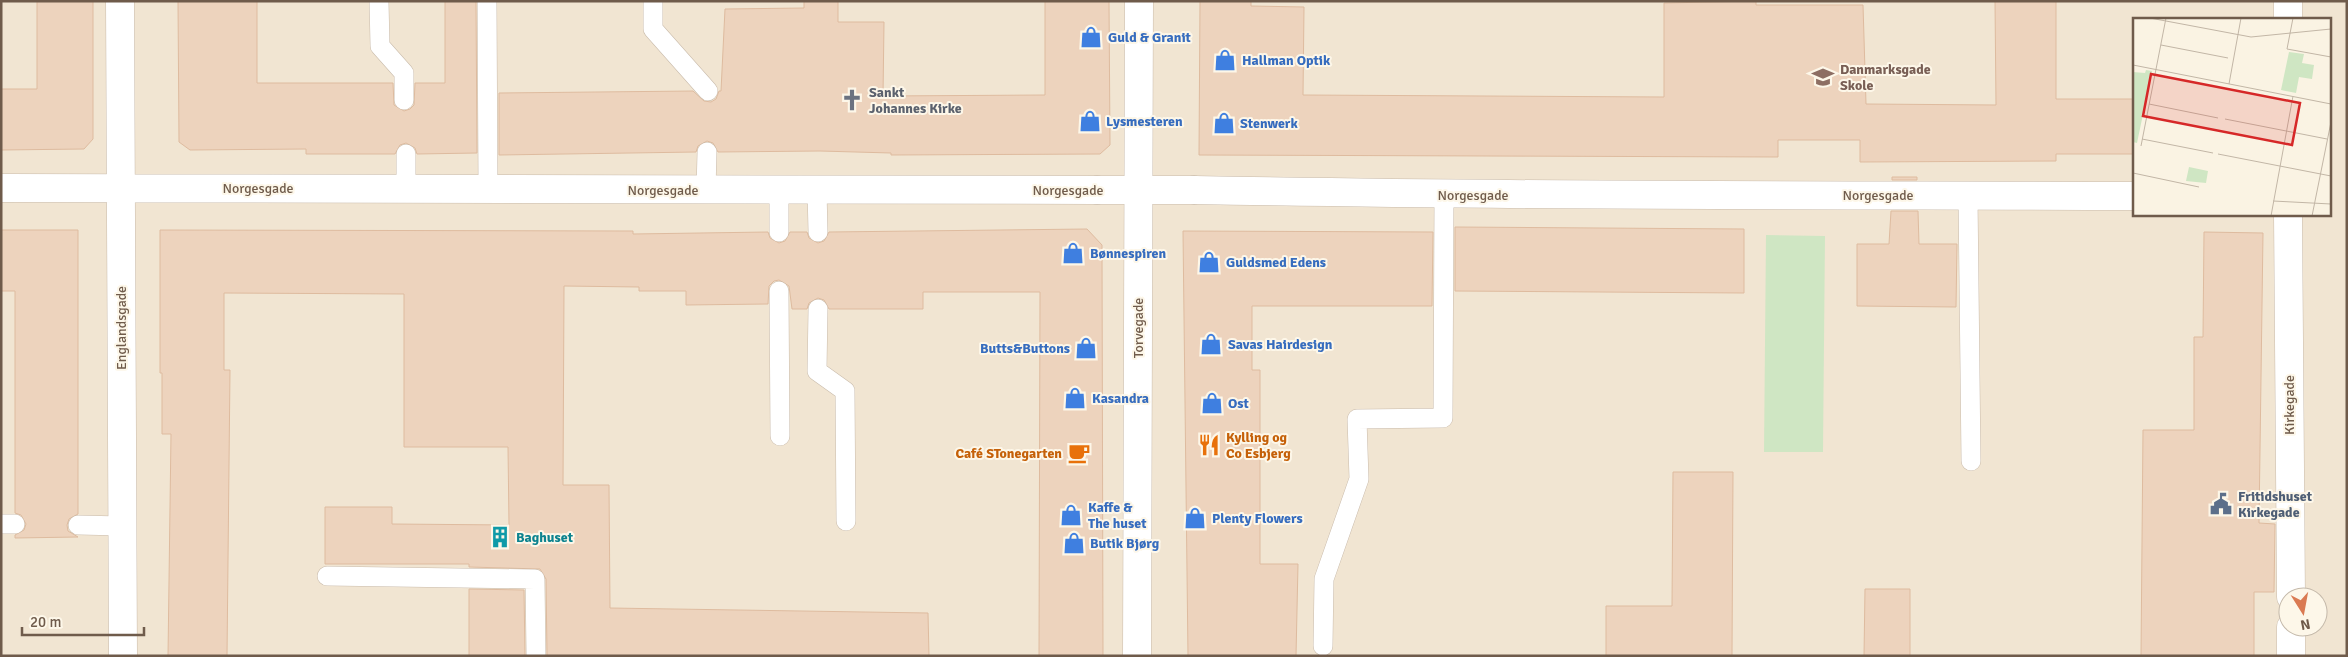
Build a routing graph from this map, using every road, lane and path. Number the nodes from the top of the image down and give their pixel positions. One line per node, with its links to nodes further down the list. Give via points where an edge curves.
1 (120, 1): 13 (street, Englandsgade)
2 (379, 1): 9 (lane, via 380,46 404,73)
3 (487, 1): 15 (lane)
4 (653, 1): 8 (lane, via 653,29)
5 (1139, 1): 19 (street, Torvegade)
6 (2288, 1): 7 (street)
7 (2288, 18)
8 (708, 91)
9 (404, 100)
10 (707, 152): 16 (lane)
11 (406, 154): 14 (lane)
12 (1, 188): 13 (street, Norgesgade)
13 (120, 188): 14 (street, Norgesgade); 32 (street, Englandsgade)
14 (406, 189): 15 (street, Norgesgade)
15 (488, 189): 16 (street, Norgesgade)
16 (706, 190): 17 (street, Norgesgade)
17 (779, 190): 18 (street, Norgesgade); 24 (lane)
18 (817, 190): 19 (street, Norgesgade); 25 (lane)
19 (1138, 190): 20 (street, Norgesgade); 39 (street, Torvegade)
20 (1444, 195): 21 (street, Norgesgade); 36 (lane, via 1443,418 1357,419 1359,479 1324,579)
21 (1968, 196): 22 (street, Norgesgade); 29 (lane)
22 (2133, 196)
23 (2288, 215): 34 (street, Kirkegade)
24 (779, 232)
25 (818, 232)
26 (780, 291): 28 (lane)
27 (818, 309): 30 (lane, via 817,371 846,391)
28 (780, 436)
29 (1971, 461)
30 (846, 521)
31 (78, 525): 32 (lane)
32 (122, 526): 37 (street, Englandsgade)
33 (327, 576): 38 (lane, via 535,579)
34 (2291, 587)
35 (2291, 637): 40 (street)
36 (1323, 646)
37 (123, 656)
38 (536, 656)
39 (1137, 656)
40 (2291, 656)

